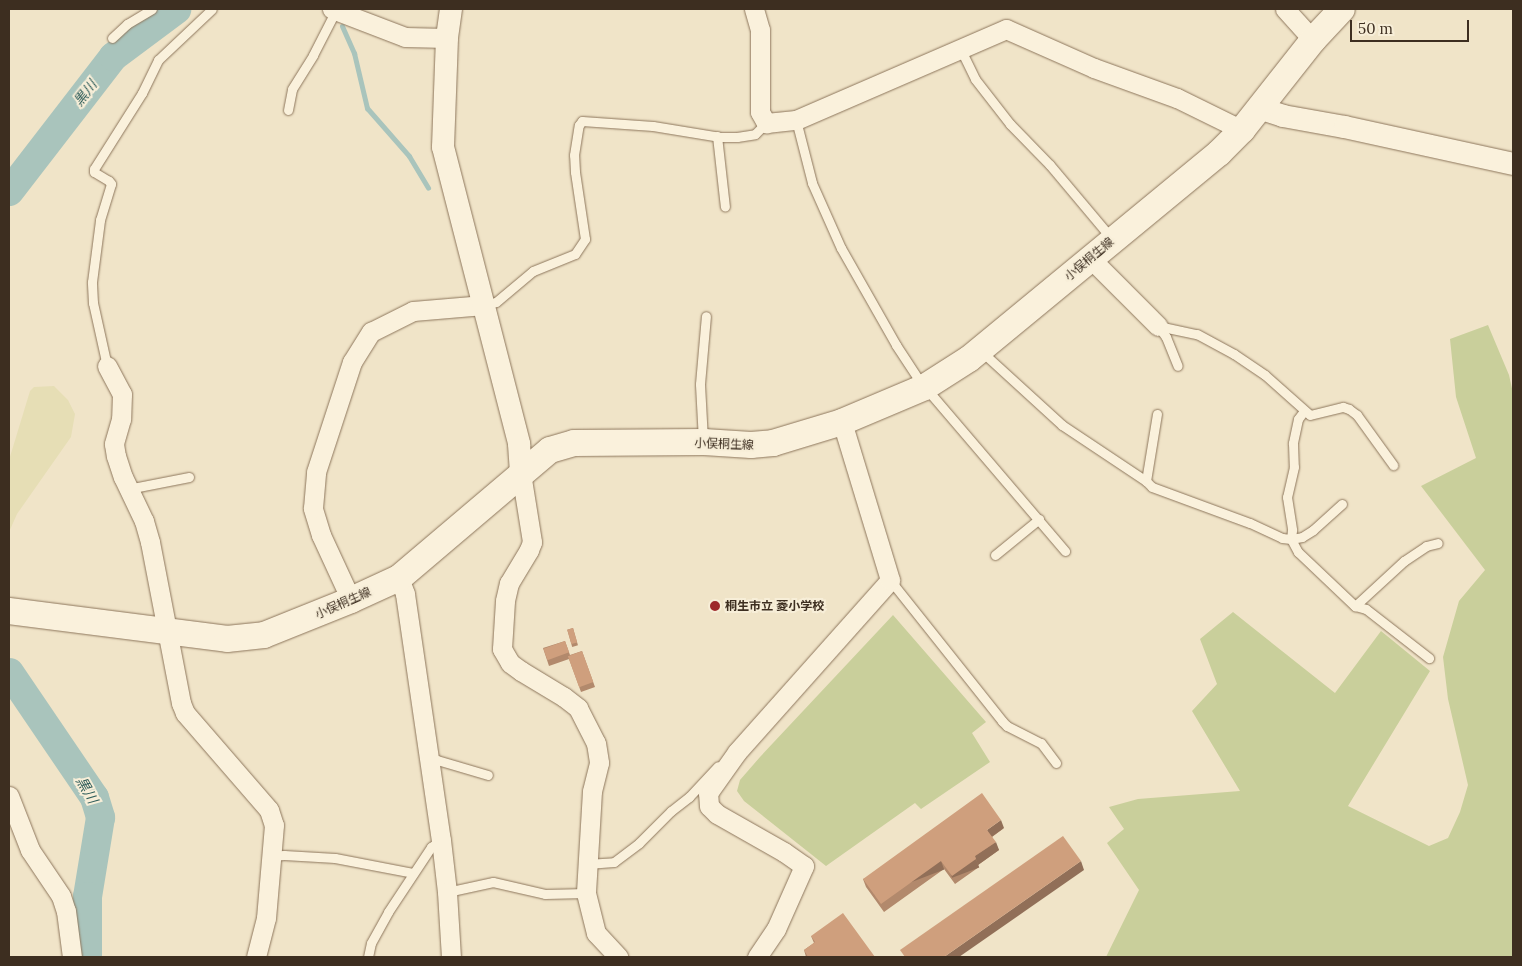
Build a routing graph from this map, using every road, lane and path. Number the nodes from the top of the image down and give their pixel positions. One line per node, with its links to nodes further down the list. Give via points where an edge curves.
1 (152, 9): 8 (lane, via 127,24)
2 (212, 9): 26 (lane, via 158,60 142,94 94,169 110,184 100,220 92,282 92,303)
3 (450, 9): 9 (street)
4 (754, 9): 15 (street, via 760,30 760,112)
5 (1285, 9): 10 (street)
6 (1342, 9): 10 (main road, 小俣桐生線)
7 (334, 10): 9 (street, via 405,37); 13 (lane, via 314,55 292,89)
8 (112, 38)
9 (447, 38): 22 (street, via 442,147)
10 (1313, 40): 12 (main road, 小俣桐生線)
11 (960, 48): 14 (street); 16 (street, via 1006,29 1094,68 1176,98); 20 (lane, via 975,79 1010,124)
12 (1259, 108): 16 (main road, 小俣桐生線); 18 (street, via 1283,116)
13 (288, 110)
14 (796, 120): 15 (street); 28 (lane, via 812,183 841,248 896,345)
15 (766, 124): 17 (lane, via 755,134)
16 (1242, 130): 20 (main road, 小俣桐生線, via 1208,163)
17 (717, 136): 19 (lane); 22 (lane, via 653,126 582,121 574,155 585,239 574,254 533,271 496,302)
18 (1513, 164)
19 (725, 208)
20 (1113, 239): 21 (main road, 小俣桐生線)
21 (1090, 258): 24 (street); 25 (main road, 小俣桐生線)
22 (484, 305): 34 (street, via 519,444); 46 (street, via 413,311 371,332 352,362 316,472 313,508 321,535)
23 (706, 316): 32 (lane, via 700,384)
24 (1158, 326): 27 (lane); 29 (lane, via 1197,334 1234,354 1265,375)
25 (980, 350): 28 (main road, 小俣桐生線); 36 (lane, via 1062,425)
26 (106, 366): 37 (street, via 122,394 122,419 114,444 120,470)
27 (1178, 366)
28 (926, 386): 31 (main road, 小俣桐生線); 39 (lane)
29 (1304, 411): 33 (lane, via 1314,416 1343,407 1349,409); 40 (lane, via 1298,419 1293,443 1294,466 1288,497)
30 (1157, 414): 36 (lane)
31 (842, 422): 32 (main road, 小俣桐生線, via 762,445); 45 (street)
32 (704, 442): 34 (main road, 小俣桐生線, via 574,443 550,450)
33 (1393, 465)
34 (521, 473): 44 (main road, 小俣桐生線); 58 (street, via 532,542 509,583 502,649 510,663 520,671 572,703 593,735 600,755 592,791)
35 (189, 477): 37 (lane)
36 (1146, 481): 40 (lane, via 1152,487)
37 (130, 491): 49 (street, via 144,520)
38 (1342, 504): 40 (lane, via 1313,530)
39 (1039, 520): 42 (lane); 43 (lane)
40 (1291, 539): 47 (lane, via 1298,552)
41 (1438, 543): 47 (lane, via 1426,546 1404,560)
42 (1065, 551)
43 (995, 555)
44 (399, 578): 46 (main road, 小俣桐生線); 52 (street, via 405,594)
45 (890, 580): 51 (street); 53 (lane, via 1002,721 1041,743)
46 (351, 600): 49 (main road, 小俣桐生線, via 277,631 245,638)
47 (1355, 606): 50 (lane, via 1366,610)
48 (9, 611): 49 (main road, 小俣桐生線)
49 (169, 633): 57 (street, via 184,712 269,810 274,825)
50 (1429, 658)
51 (737, 752): 58 (lane, via 716,767 689,797 614,862); 67 (street, via 708,793 709,806 804,866 776,929)
52 (429, 761): 54 (lane, via 437,760); 56 (street)
53 (1056, 763)
54 (488, 775)
55 (9, 796): 62 (street, via 30,850 61,896)
56 (441, 840): 59 (lane, via 431,847); 60 (street)
57 (271, 856): 59 (lane, via 335,858); 63 (street, via 266,918)
58 (587, 864): 61 (street)
59 (413, 873): 64 (lane, via 377,930)
60 (447, 892): 61 (lane, via 493,882 544,894); 65 (street)
61 (586, 893): 66 (street, via 596,934)
62 (72, 957)
63 (256, 957)
64 (368, 957)
65 (451, 957)
66 (618, 957)
67 (758, 957)

